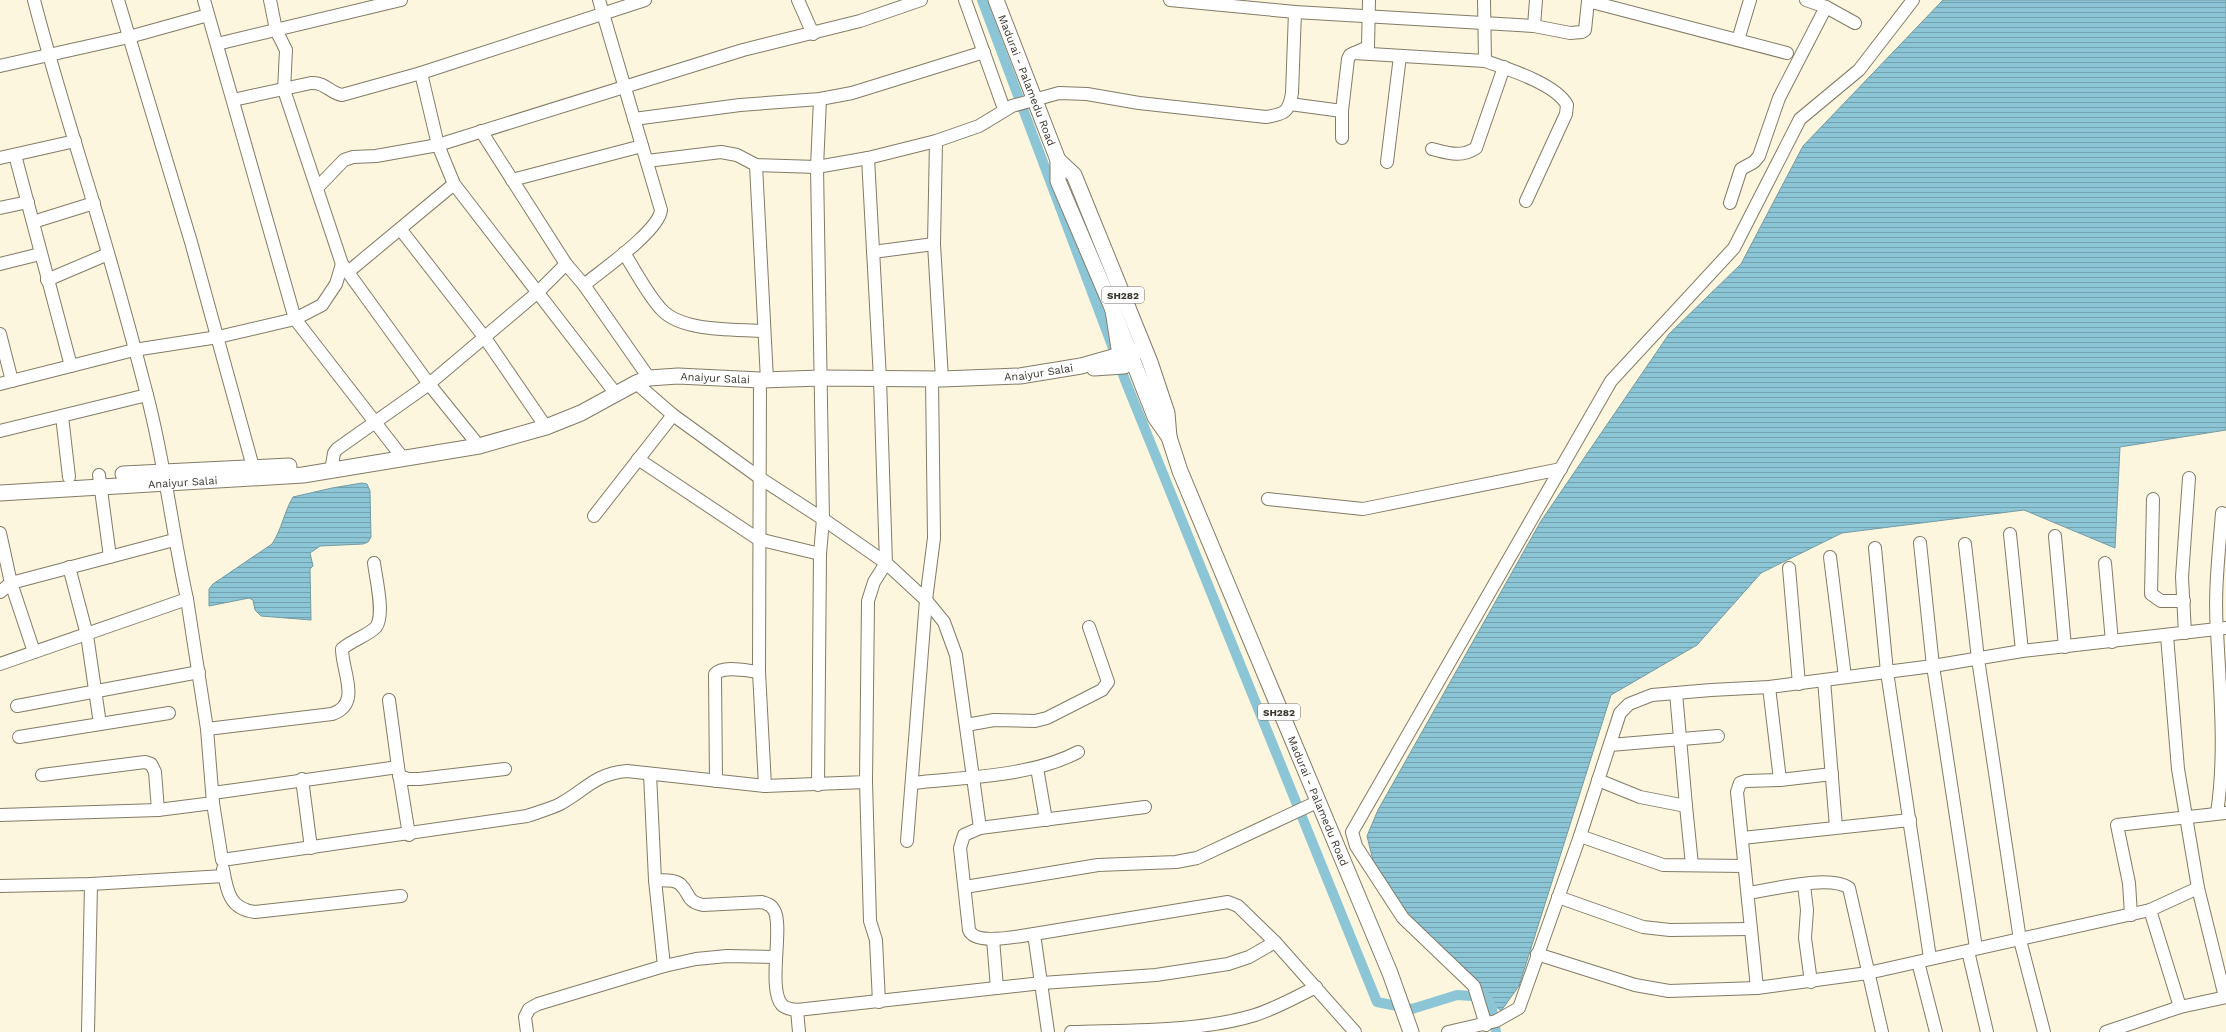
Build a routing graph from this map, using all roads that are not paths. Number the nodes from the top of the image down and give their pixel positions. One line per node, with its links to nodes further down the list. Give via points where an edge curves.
1 (34, 0): 37 (street)
2 (118, 0): 31 (street)
3 (204, 0): 24 (street)
4 (270, 0): 29 (street)
5 (400, 0): 29 (street)
6 (598, 0): 23 (street)
7 (645, 0): 23 (street)
8 (798, 0): 30 (street)
9 (921, 0): 30 (street)
10 (965, 0): 34 (street)
11 (996, 0): 47 (main road, Madurai - Palamedu Road / SH282)
12 (1170, 0): 20 (street)
13 (1369, 0): 25 (street)
14 (1484, 0): 26 (street)
15 (1536, 0): 28 (street)
16 (1750, 0): 32 (street)
17 (1806, 0): 21 (street)
18 (1913, 0): 120 (street, via 1859,70 1800,119 1734,248 1611,382)
19 (1588, 1): 28 (street, via 1587,25 1582,32 1570,33); 32 (street)
20 (1274, 5): 22 (street)
21 (1826, 7): 27 (street); 73 (street, via 1779,98 1759,156 1741,169)
22 (1295, 12): 25 (street); 48 (street)
23 (604, 14): 42 (street); 43 (street)
24 (208, 15): 31 (street); 33 (street)
25 (1368, 15): 26 (street); 35 (street, via 1368,48)
26 (1483, 22): 28 (street); 39 (street)
27 (1855, 23)
28 (1534, 26)
29 (276, 30): 33 (street); 44 (street, via 286,50)
30 (813, 34): 43 (street, via 743,50)
31 (129, 37): 37 (street); 93 (street)
32 (1738, 40): 36 (street)
33 (217, 44): 46 (street)
34 (984, 52): 45 (street, via 875,88); 49 (street)
35 (1354, 53): 38 (street); 50 (street, via 1348,59)
36 (1787, 53)
37 (48, 56): 40 (street); 54 (street)
38 (1400, 56): 39 (street); 64 (street)
39 (1485, 61): 41 (street)
40 (0, 66)
41 (1504, 67): 58 (street, via 1476,148 1468,153 1456,155); 70 (street, via 1557,92 1567,105 1566,114)
42 (421, 73): 44 (street, via 342,95 335,94 318,82); 56 (street)
43 (624, 86): 51 (street); 52 (street)
44 (284, 90): 46 (street); 69 (street)
45 (820, 99): 51 (street, via 740,105); 66 (street)
46 (232, 100): 90 (street)
47 (1030, 100): 48 (street, via 1059,93 1073,93 1266,117 1286,112); 49 (street); 62 (main road, Madurai - Palamedu Road / SH282)
48 (1290, 104): 50 (street)
49 (1008, 107): 55 (street, via 979,126)
50 (1342, 111): 53 (street)
51 (634, 119): 57 (street)
52 (481, 131): 56 (street); 67 (street)
53 (1342, 138)
54 (75, 141): 59 (street); 72 (street)
55 (936, 141): 61 (street); 77 (street)
56 (438, 145): 68 (street); 69 (street, via 344,160)
57 (642, 146): 63 (street); 67 (street)
58 (1432, 149)
59 (15, 156): 60 (street); 71 (street)
60 (0, 158)
61 (868, 158): 66 (street); 78 (street)
62 (1058, 160): 85 (main road, Madurai - Palamedu Road / SH282, via 1074,176); 86 (main road, Madurai - Palamedu Road / SH282, via 1058,182)
63 (647, 161): 65 (street, via 721,152 737,154); 79 (street, via 659,199 660,216 657,223)
64 (1387, 162)
65 (756, 165): 66 (street); 91 (street)
66 (817, 166): 100 (street)
67 (512, 180): 83 (street)
68 (454, 184): 76 (street); 89 (street)
69 (317, 188): 84 (street)
70 (1526, 201)
71 (28, 202): 74 (street); 75 (street)
72 (94, 203): 75 (street); 81 (street)
73 (1730, 203)
74 (0, 208)
75 (33, 222): 80 (street)
76 (401, 230): 84 (street); 94 (street)
77 (934, 244): 78 (street); 101 (street)
78 (873, 252): 104 (street)
79 (624, 253): 88 (street); 91 (street, via 661,310 675,321)
80 (40, 254): 82 (street); 87 (street)
81 (108, 254): 87 (street); 96 (street)
82 (0, 264)
83 (566, 264): 88 (street); 89 (street)
84 (345, 268): 90 (street, via 322,305); 106 (street)
85 (1112, 268): 86 (main road); 95 (main road, Madurai - Palamedu Road / SH282)
86 (1097, 273): 97 (main road, Madurai - Palamedu Road / SH282, via 1113,310)
87 (48, 280): 99 (street)
88 (584, 285): 102 (street)
89 (538, 292): 94 (street); 107 (street)
90 (295, 319): 93 (street); 111 (street)
91 (763, 331): 103 (street)
92 (0, 334): 105 (street)
93 (218, 337): 96 (street); 121 (street)
94 (485, 338): 106 (street); 112 (street)
95 (1142, 343): 97 (main road); 98 (main road, Madurai - Palamedu Road / SH282)
96 (134, 350): 99 (street); 108 (street)
97 (1121, 361): 98 (main road, Anaiyur Salai); 101 (main road, Anaiyur Salai, via 1020,376); 114 (main road, Madurai - Palamedu Road / SH282, via 1146,395 1155,417)
98 (1150, 362): 114 (main road, Madurai - Palamedu Road / SH282, via 1168,412)
99 (71, 366): 105 (street)
100 (821, 378): 103 (main road, Anaiyur Salai); 104 (main road, Anaiyur Salai); 133 (street)
101 (937, 379): 104 (main road, Anaiyur Salai); 154 (street, via 934,538)
102 (642, 380): 103 (main road, Anaiyur Salai, via 678,376); 107 (main road, Anaiyur Salai); 109 (street)
103 (763, 380): 124 (street)
104 (880, 380): 147 (street)
105 (6, 382)
106 (429, 384): 111 (street); 115 (street)
107 (616, 394): 112 (main road, Anaiyur Salai, via 581,413)
108 (147, 395): 110 (street); 123 (street)
109 (673, 415): 117 (street); 124 (street)
110 (62, 416): 113 (street); 122 (street)
111 (374, 422): 116 (street); 119 (street, via 337,449)
112 (546, 427): 115 (main road, Anaiyur Salai)
113 (0, 431)
114 (1169, 437): 205 (main road, Madurai - Palamedu Road / SH282, via 1180,472)
115 (479, 446): 116 (main road, Anaiyur Salai)
116 (402, 457): 118 (main road, Anaiyur Salai)
117 (638, 459): 132 (street); 137 (street)
118 (364, 464): 119 (main road, Anaiyur Salai); 121 (main road, Anaiyur Salai, via 310,474)
119 (332, 465): 121 (main road, Anaiyur Salai)
120 (1561, 469): 129 (street, via 1363,509); 256 (street, via 1352,832 1356,846 1402,918 1474,986)
121 (253, 473): 123 (main road, Anaiyur Salai)
122 (69, 477): 126 (main road, Anaiyur Salai); 127 (main road, Anaiyur Salai)
123 (166, 477): 126 (main road, Anaiyur Salai); 138 (street)
124 (760, 478): 133 (street); 137 (street)
125 (2189, 478): 155 (street, via 2183,554)
126 (100, 480): 128 (main road, Anaiyur Salai); 144 (street)
127 (0, 482)
128 (0, 493)
129 (1268, 499)
130 (2154, 500): 155 (street, via 2151,594 2161,602)
131 (2222, 513): 157 (street, via 2218,554)
132 (594, 516)
133 (823, 519): 143 (street); 147 (street)
134 (0, 533): 142 (street)
135 (2010, 534): 163 (street)
136 (2055, 536): 162 (street)
137 (758, 539): 143 (street); 169 (street)
138 (174, 540): 144 (street); 153 (street)
139 (1920, 543): 167 (street)
140 (1965, 544): 165 (street)
141 (1875, 548): 170 (street)
142 (1, 552): 151 (street)
143 (820, 554): 202 (street)
144 (110, 556): 149 (street)
145 (1830, 557): 171 (street)
146 (374, 563): 183 (street, via 380,618 375,628 350,641 342,649 350,696 341,711)
147 (886, 563): 154 (street); 200 (street, via 874,582 868,601)
148 (2105, 563): 161 (street)
149 (69, 567): 151 (street); 159 (street)
150 (1788, 568): 173 (street)
151 (11, 584): 152 (street); 164 (street)
152 (0, 592)
153 (187, 599): 159 (street); 168 (street)
154 (926, 600): 182 (street, via 944,622 952,641); 201 (street)
155 (2184, 602): 158 (street)
156 (1089, 627): 182 (street, via 1108,682 1102,690 1058,714 1035,722 994,720)
157 (2221, 629): 158 (street); 180 (street)
158 (2185, 633): 160 (street)
159 (86, 635): 164 (street); 175 (street)
160 (2167, 636): 161 (street); 211 (street, via 2174,739)
161 (2112, 642): 162 (street)
162 (2065, 647): 163 (street)
163 (2022, 651): 165 (street)
164 (34, 652): 166 (street)
165 (1978, 659): 167 (street); 239 (street)
166 (0, 664)
167 (1933, 666): 170 (street); 241 (street)
168 (199, 672): 175 (street); 183 (street)
169 (759, 672): 199 (street, via 725,669 715,674); 203 (street)
170 (1887, 672): 171 (street); 213 (street)
171 (1845, 677): 172 (street)
172 (1824, 680): 173 (street); 193 (street)
173 (1799, 684): 174 (street)
174 (1769, 687): 176 (street); 198 (street)
175 (95, 690): 178 (street); 181 (street)
176 (1676, 693): 186 (street); 187 (street, via 1652,695 1629,704 1620,713)
177 (389, 700): 191 (street)
178 (17, 706)
179 (169, 713): 181 (street)
180 (2225, 721): 209 (street)
181 (100, 724): 185 (street)
182 (966, 726): 195 (street)
183 (206, 729): 204 (street)
184 (1718, 736): 186 (street)
185 (19, 737)
186 (1679, 739): 187 (street); 206 (street)
187 (1610, 745): 197 (street)
188 (1078, 752): 189 (street, via 1060,762)
189 (1037, 768): 195 (street); 212 (street)
190 (505, 769): 191 (street, via 419,779 408,779)
191 (399, 772): 196 (street); 216 (street)
192 (650, 774): 199 (street); 216 (street, via 627,771 602,776 558,804 527,816); 225 (street)
193 (1832, 774): 198 (street); 214 (street)
194 (42, 775): 208 (street, via 145,762 151,764 155,772)
195 (973, 776): 201 (street); 215 (street)
196 (302, 779): 204 (street); 220 (street)
197 (1598, 780): 206 (street, via 1640,797); 217 (street)
198 (1780, 780): 218 (street, via 1740,783 1737,792)
199 (716, 781): 203 (street)
200 (866, 782): 202 (street); 253 (street, via 870,921 876,940)
201 (912, 783): 219 (street)
202 (818, 785): 203 (street)
203 (766, 786)
204 (213, 798): 208 (street); 221 (street)
205 (1316, 802): 229 (street, via 1197,858 1176,862 1098,865); 257 (main road, Madurai - Palamedu Road / SH282, via 1394,985)
206 (1686, 806): 222 (street)
207 (1145, 807): 212 (street)
208 (158, 810): 210 (street)
209 (2222, 813): 211 (street)
210 (0, 814)
211 (2186, 817): 230 (street); 235 (street, via 2117,825 2129,883)
212 (1046, 820): 215 (street)
213 (1910, 820): 214 (street); 244 (street)
214 (1836, 827): 218 (street)
215 (980, 828): 229 (street, via 969,832 961,841)
216 (409, 834): 220 (street)
217 (1580, 836): 222 (street, via 1663,865); 233 (street)
218 (1742, 838): 223 (street)
219 (907, 840)
220 (311, 848): 221 (street)
221 (222, 860): 224 (street)
222 (1692, 866): 223 (street)
223 (1744, 866): 231 (street)
224 (224, 876): 226 (street); 232 (street, via 233,902 243,911 255,912)
225 (654, 880): 243 (street, via 675,881 680,884 690,900 703,905 762,902 771,905 777,921); 245 (street)
226 (91, 884): 228 (street); 258 (street)
227 (1804, 885): 231 (street); 246 (street, via 1835,883 1849,888); 247 (street, via 1807,916 1805,938)
228 (0, 886)
229 (965, 887): 238 (street, via 970,934)
230 (2198, 888): 234 (street); 252 (street)
231 (1748, 893): 236 (street)
232 (401, 896)
233 (1558, 897): 236 (street, via 1643,927 1670,930); 242 (street)
234 (2150, 910): 235 (street); 254 (street)
235 (2131, 915): 239 (street)
236 (1750, 929): 251 (street)
237 (1034, 934): 238 (street); 240 (street, via 1228,902 1238,906); 248 (street)
238 (993, 939): 250 (street)
239 (2020, 940): 241 (street); 268 (street)
240 (1275, 942): 248 (street, via 1249,957 1228,964 1156,975); 249 (street)
241 (1972, 949): 244 (street); 267 (street)
242 (1537, 954): 251 (street, via 1635,985 1669,991); 256 (street, via 1519,1008)
243 (776, 956): 245 (street, via 727,956); 255 (street, via 778,996 786,1008)
244 (1924, 960): 246 (street); 266 (street)
245 (664, 966): 259 (street, via 538,1004 529,1009 524,1017)
246 (1868, 973): 247 (street); 265 (street)
247 (1810, 982): 251 (street)
248 (1042, 983): 250 (street); 261 (street)
249 (1316, 987): 262 (street, via 1254,1016 1217,1023 1160,1029); 263 (street)
250 (997, 988): 253 (street)
251 (1757, 988)
252 (2225, 997): 254 (street)
253 (879, 1002): 255 (street)
254 (2180, 1007): 269 (street)
255 (796, 1010): 260 (street)
256 (1491, 1023): 264 (street)
257 (1410, 1030)
258 (88, 1032)
259 (527, 1032)
260 (799, 1032)
261 (1048, 1032)
262 (1071, 1032)
263 (1355, 1032)
264 (1448, 1032)
265 (1882, 1032)
266 (1936, 1032)
267 (1987, 1032)
268 (2044, 1032)
269 (2106, 1032)

